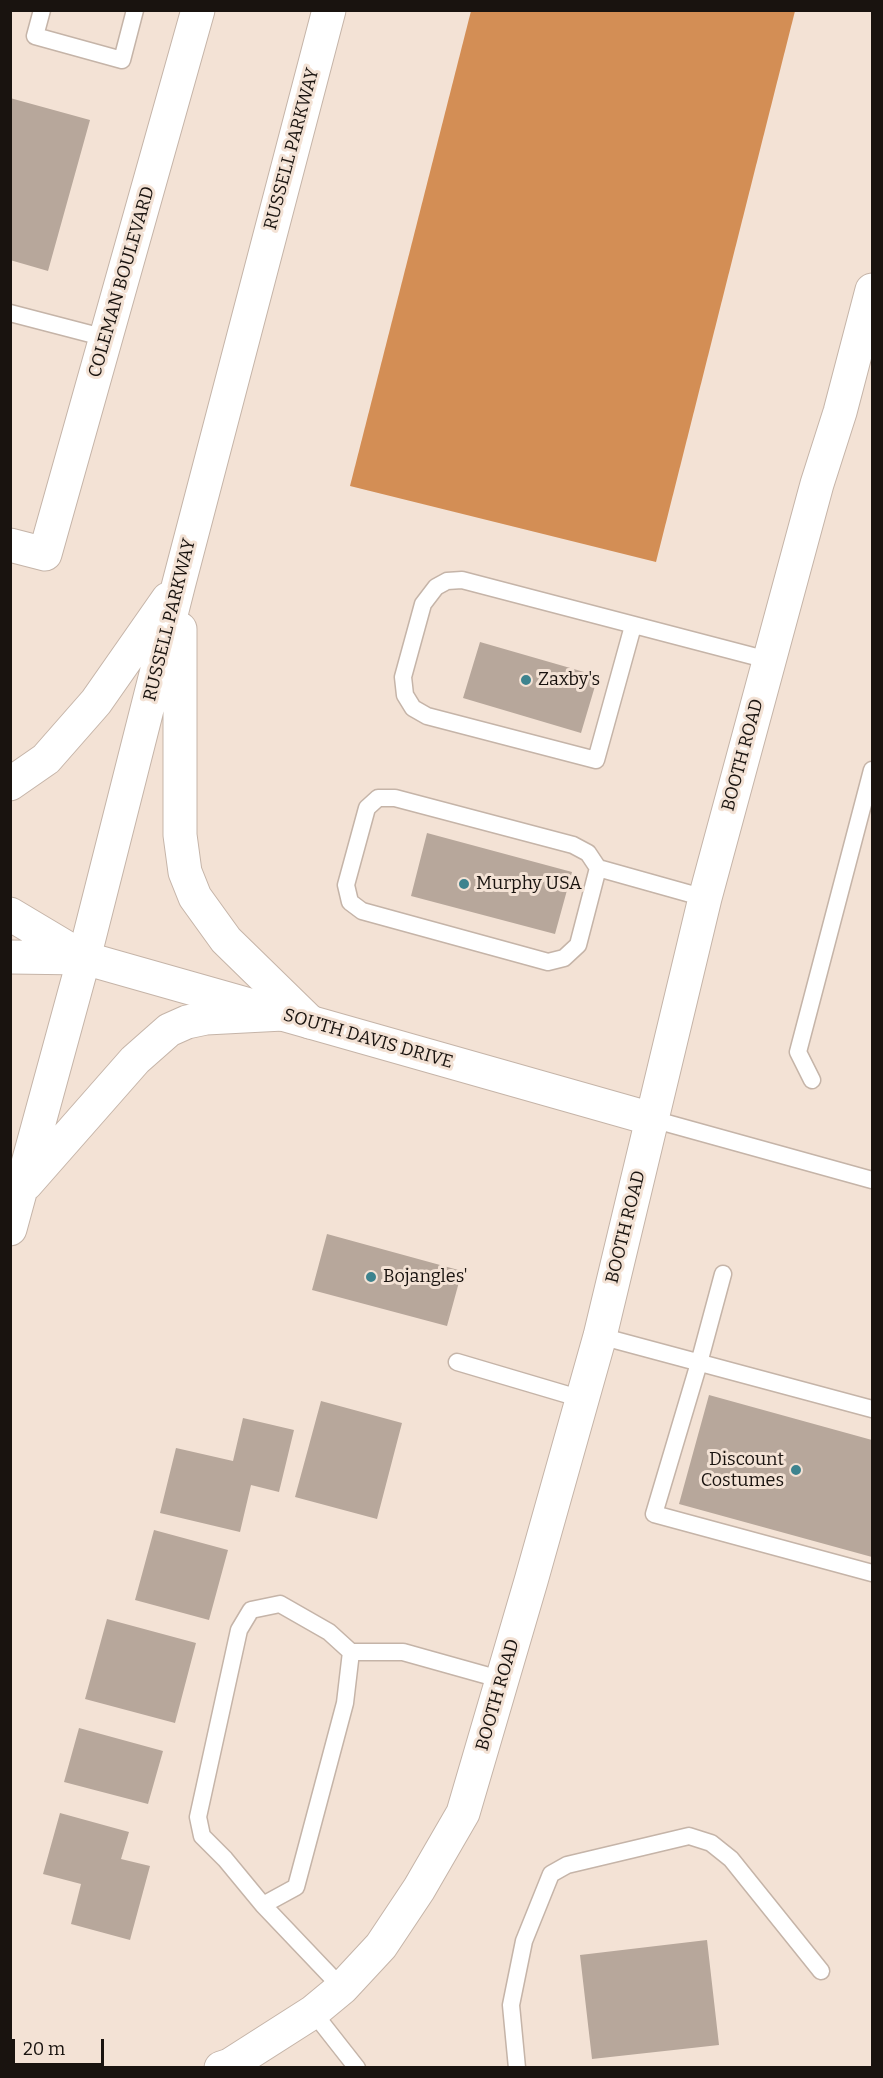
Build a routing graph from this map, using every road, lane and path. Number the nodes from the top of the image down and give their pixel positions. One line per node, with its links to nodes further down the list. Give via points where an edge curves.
1 (42, 10): 2 (lane, via 35,36 122,60)
2 (135, 10)
3 (198, 10): 7 (street, COLEMAN BOULEVARD)
4 (329, 10): 9 (street, RUSSELL PARKWAY)
5 (873, 290): 11 (street, BOOTH ROAD)
6 (10, 313): 7 (lane)
7 (106, 338): 8 (street, COLEMAN BOULEVARD, via 45,554)
8 (10, 545)
9 (179, 583): 13 (street, via 96,702 46,759); 18 (street, RUSSELL PARKWAY); 19 (street, via 180,835 185,872 195,897 226,940)
10 (633, 626): 10 (lane, via 462,580 447,581 436,587 423,604 403,677 405,694 413,708 427,716 596,760); 11 (lane)
11 (768, 660): 15 (street, BOOTH ROAD)
12 (873, 770): 20 (lane, via 798,1052)
13 (10, 784)
14 (598, 868): 14 (lane, via 588,853 573,845 395,798 378,798 367,808 346,885 350,902 362,911 548,962 564,958 578,945); 15 (lane)
15 (705, 898): 21 (street, BOOTH ROAD)
16 (10, 914): 18 (street, SOUTH DAVIS DRIVE)
17 (10, 957): 18 (street, SOUTH DAVIS DRIVE)
18 (84, 958): 19 (street, SOUTH DAVIS DRIVE); 23 (street, RUSSELL PARKWAY)
19 (296, 1018): 21 (street, SOUTH DAVIS DRIVE); 23 (street, via 206,1018 170,1030 135,1060)
20 (812, 1080)
21 (652, 1119): 22 (lane); 26 (street, BOOTH ROAD)
22 (873, 1180)
23 (21, 1190): 24 (street, RUSSELL PARKWAY)
24 (10, 1229)
25 (723, 1274): 28 (lane)
26 (600, 1336): 28 (lane); 29 (street, BOOTH ROAD)
27 (457, 1362): 29 (lane)
28 (699, 1363): 30 (lane); 31 (lane, via 654,1514)
29 (582, 1400): 33 (street, BOOTH ROAD)
30 (873, 1409)
31 (873, 1573)
32 (351, 1652): 33 (lane, via 403,1652); 34 (lane, via 345,1703 296,1887); 34 (lane, via 329,1632 280,1604 251,1610 239,1630 198,1817 202,1836)
33 (502, 1680): 36 (street, BOOTH ROAD, via 463,1814 381,1946)
34 (263, 1905): 36 (lane)
35 (821, 1971): 40 (lane, via 731,1859 711,1843 689,1836 567,1865 551,1874 524,1941 511,2005)
36 (342, 1988): 37 (street, BOOTH ROAD)
37 (313, 2012): 38 (street, BOOTH ROAD); 39 (lane)
38 (221, 2067)
39 (357, 2067)
40 (517, 2067)

